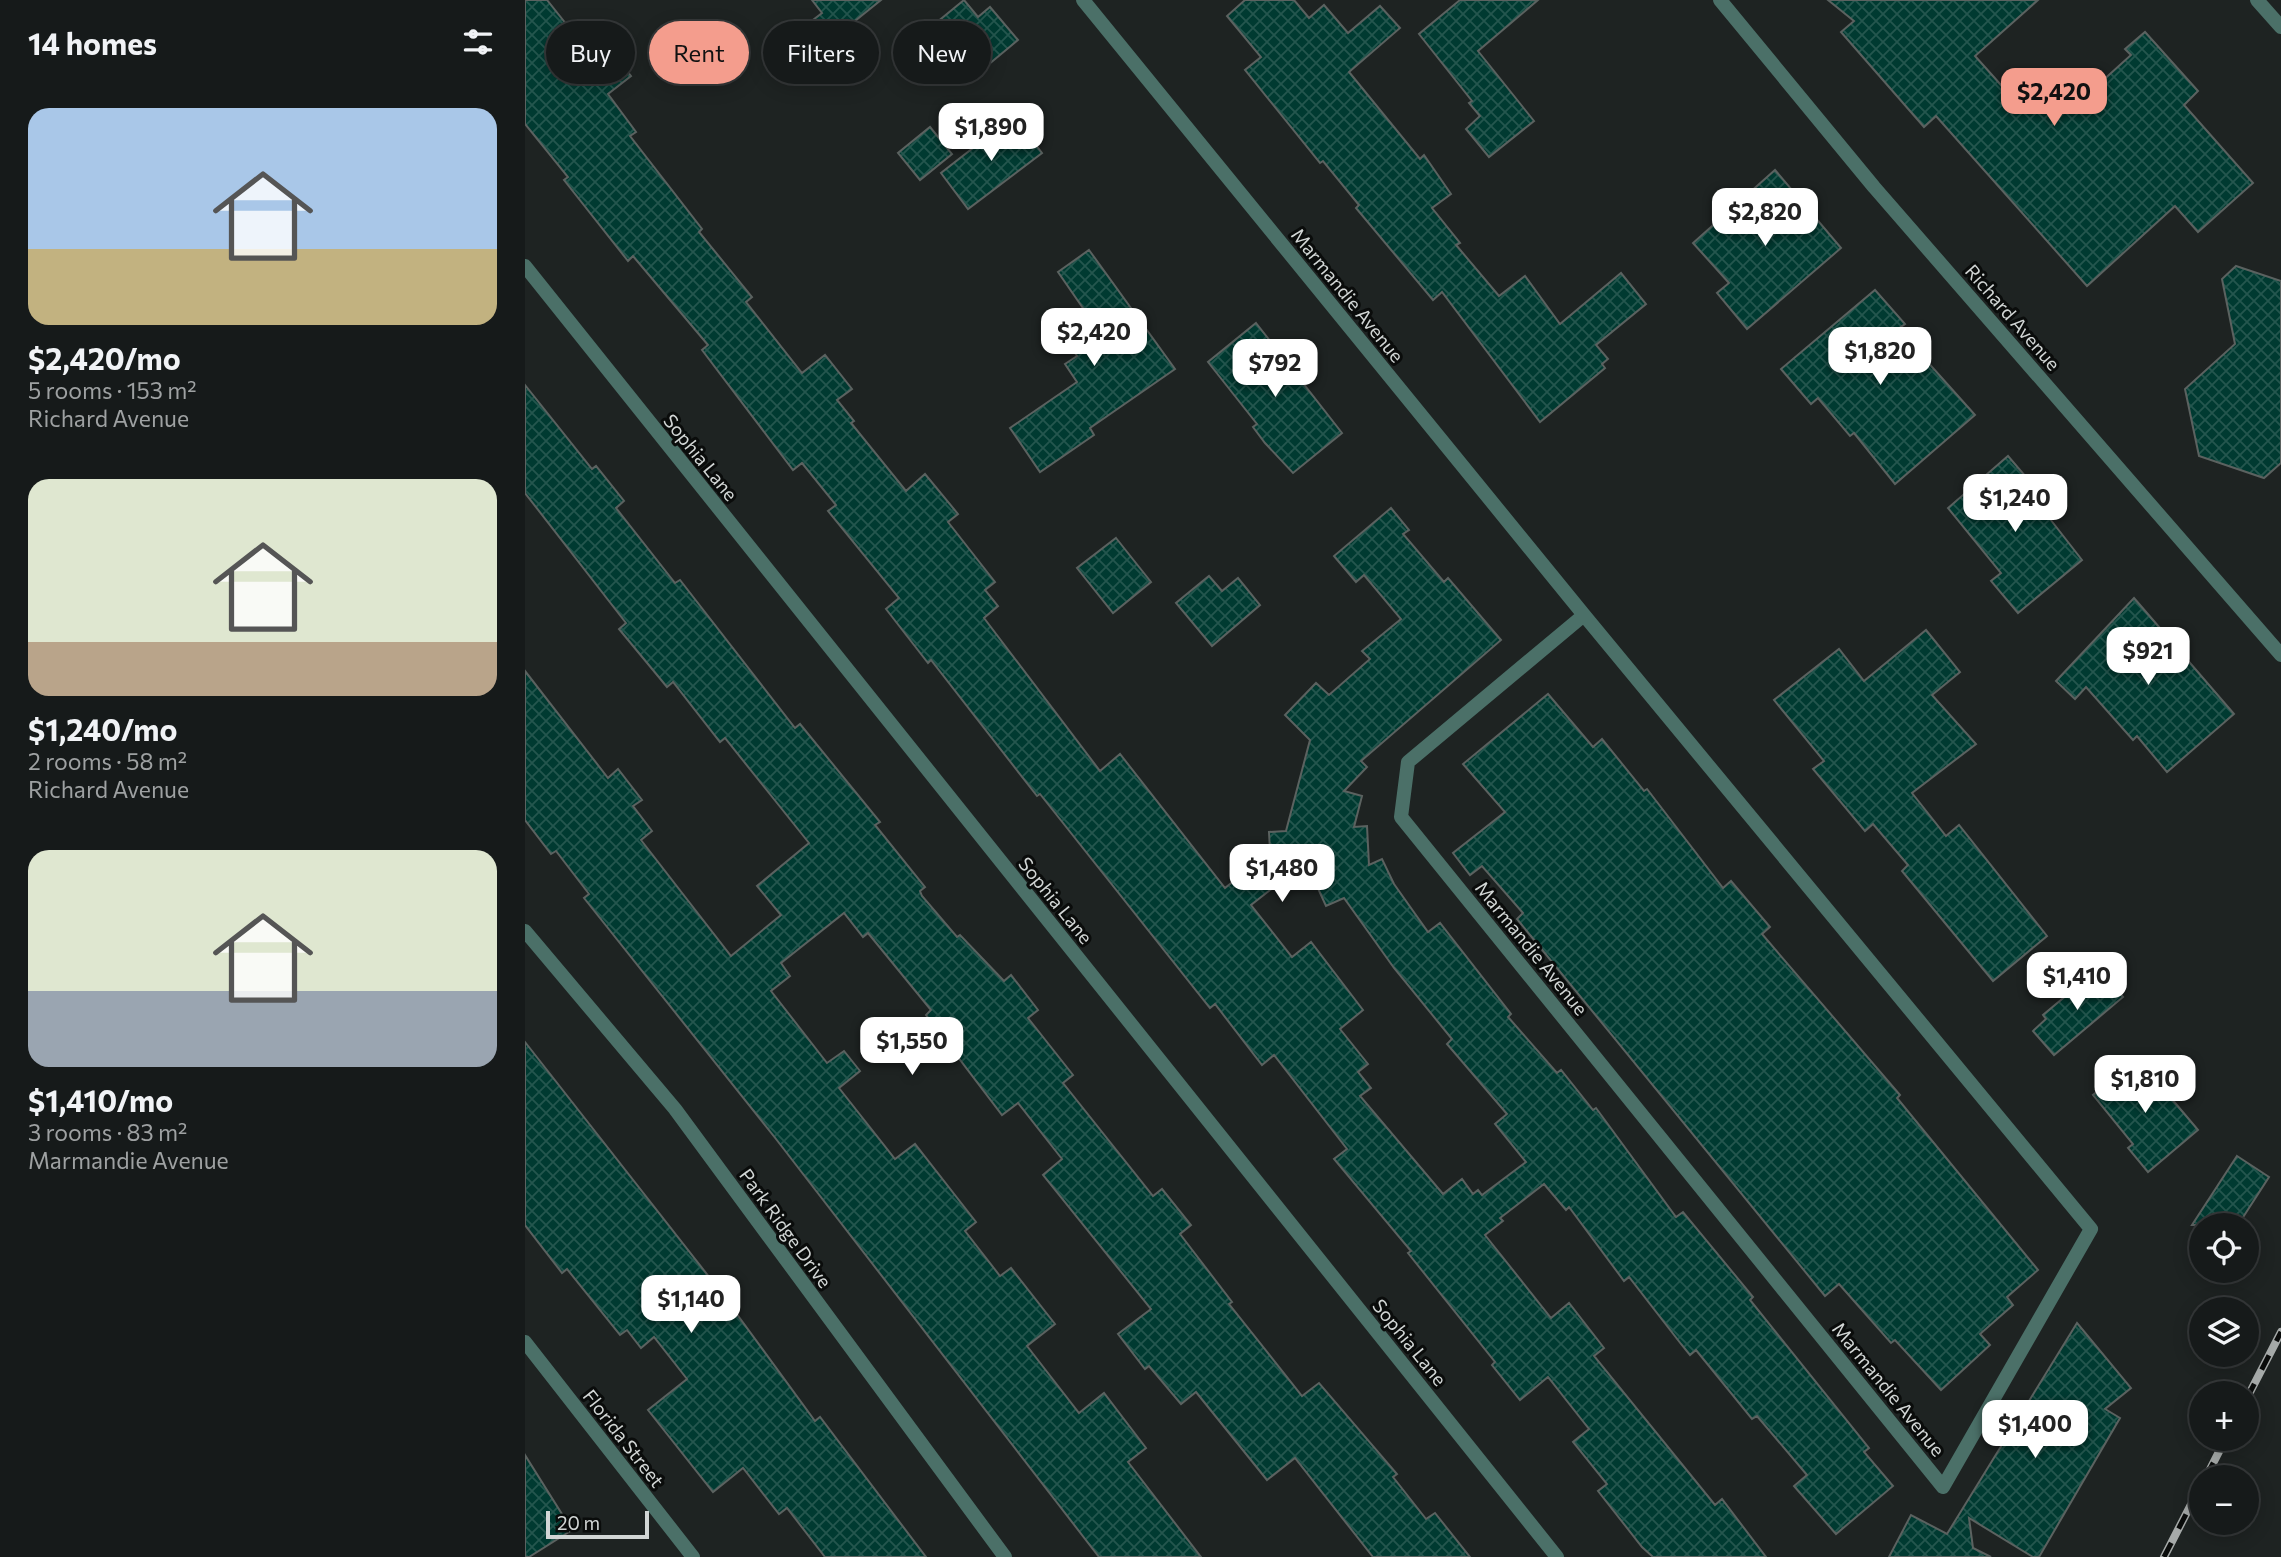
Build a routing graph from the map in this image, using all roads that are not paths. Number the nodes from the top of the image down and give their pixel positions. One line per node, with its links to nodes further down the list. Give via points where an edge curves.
1 (1083, 0): 6 (street, Marmandie Avenue)
2 (1720, 0): 7 (street, Richard Avenue, via 1883,197)
3 (2257, 0): 4 (street)
4 (2281, 27)
5 (525, 266): 12 (street, Sophia Lane)
6 (1584, 615): 6 (street, Marmandie Avenue, via 2091,1228 1943,1487 1401,817 1408,762)
7 (2281, 655)
8 (525, 930): 11 (street, Park Ridge Drive, via 675,1109)
9 (525, 1342): 10 (street, Florida Street)
10 (693, 1557)
11 (1005, 1557)
12 (1557, 1557)

